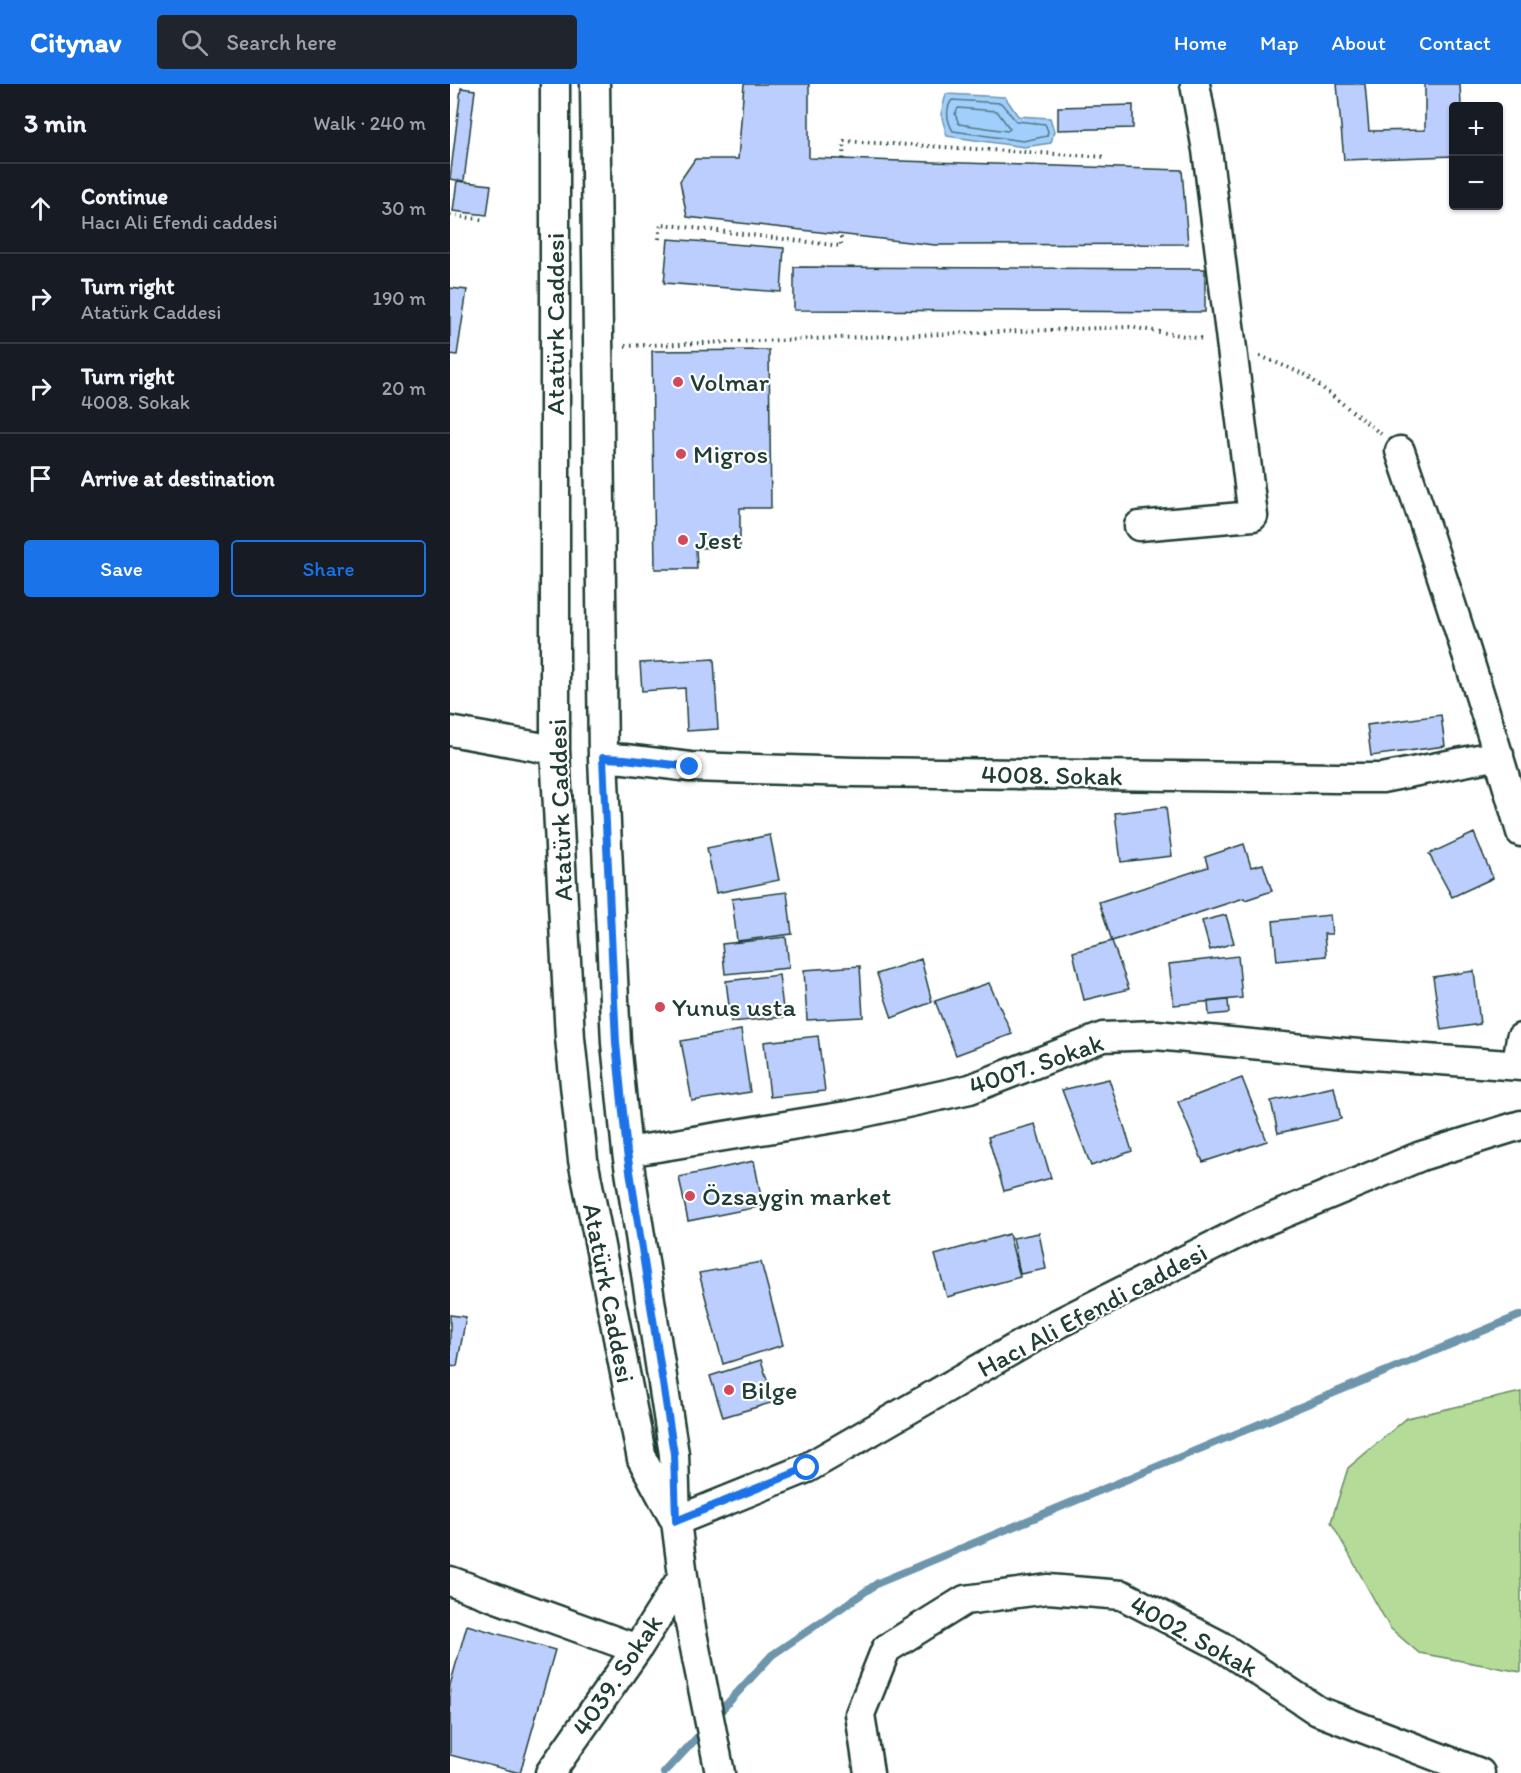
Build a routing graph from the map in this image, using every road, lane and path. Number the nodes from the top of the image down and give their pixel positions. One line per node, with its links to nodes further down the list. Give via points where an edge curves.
1 (555, 84): 15 (street, Atatürk Caddesi)
2 (595, 84): 17 (street, Atatürk Caddesi)
3 (1196, 84): 10 (street)
4 (1106, 157): 5 (path, via 844,141)
5 (843, 159)
6 (450, 215): 7 (path)
7 (485, 220)
8 (841, 234): 9 (path, via 841,246 660,224)
9 (659, 240)
10 (1230, 344): 11 (path, via 1129,327); 12 (path, via 1306,375); 13 (street, via 1253,516)
11 (617, 346)
12 (1400, 451): 16 (street)
13 (1139, 526)
14 (450, 730): 15 (street)
15 (555, 750): 22 (street, Atatürk Caddesi, via 570,1038 583,1160 642,1459)
16 (1499, 755): 17 (street, 4008. Sokak, via 1382,778 854,772 690,767); 18 (street)
17 (603, 758): 21 (street, Atatürk Caddesi, via 616,1043)
18 (1521, 832)
19 (1520, 1056): 21 (street, 4007. Sokak, via 1346,1053 1156,1035 1103,1037 970,1089 852,1115)
20 (1521, 1125): 22 (street, Hacı Ali Efendi caddesi, via 1420,1156 1255,1225 1059,1323 807,1468)
21 (627, 1152): 22 (street, Atatürk Caddesi, via 674,1454)
22 (676, 1521): 23 (street, Atatürk Caddesi)
23 (683, 1576): 25 (street, 4039. Sokak); 27 (street, Atatürk Caddesi)
24 (450, 1581): 25 (street)
25 (637, 1649): 26 (street, 4039. Sokak)
26 (550, 1773)
27 (720, 1773)
28 (869, 1773): 29 (street, 4002. Sokak, via 860,1714 886,1649 965,1600 1048,1589 1122,1595 1219,1644 1318,1711)
29 (1480, 1773)

